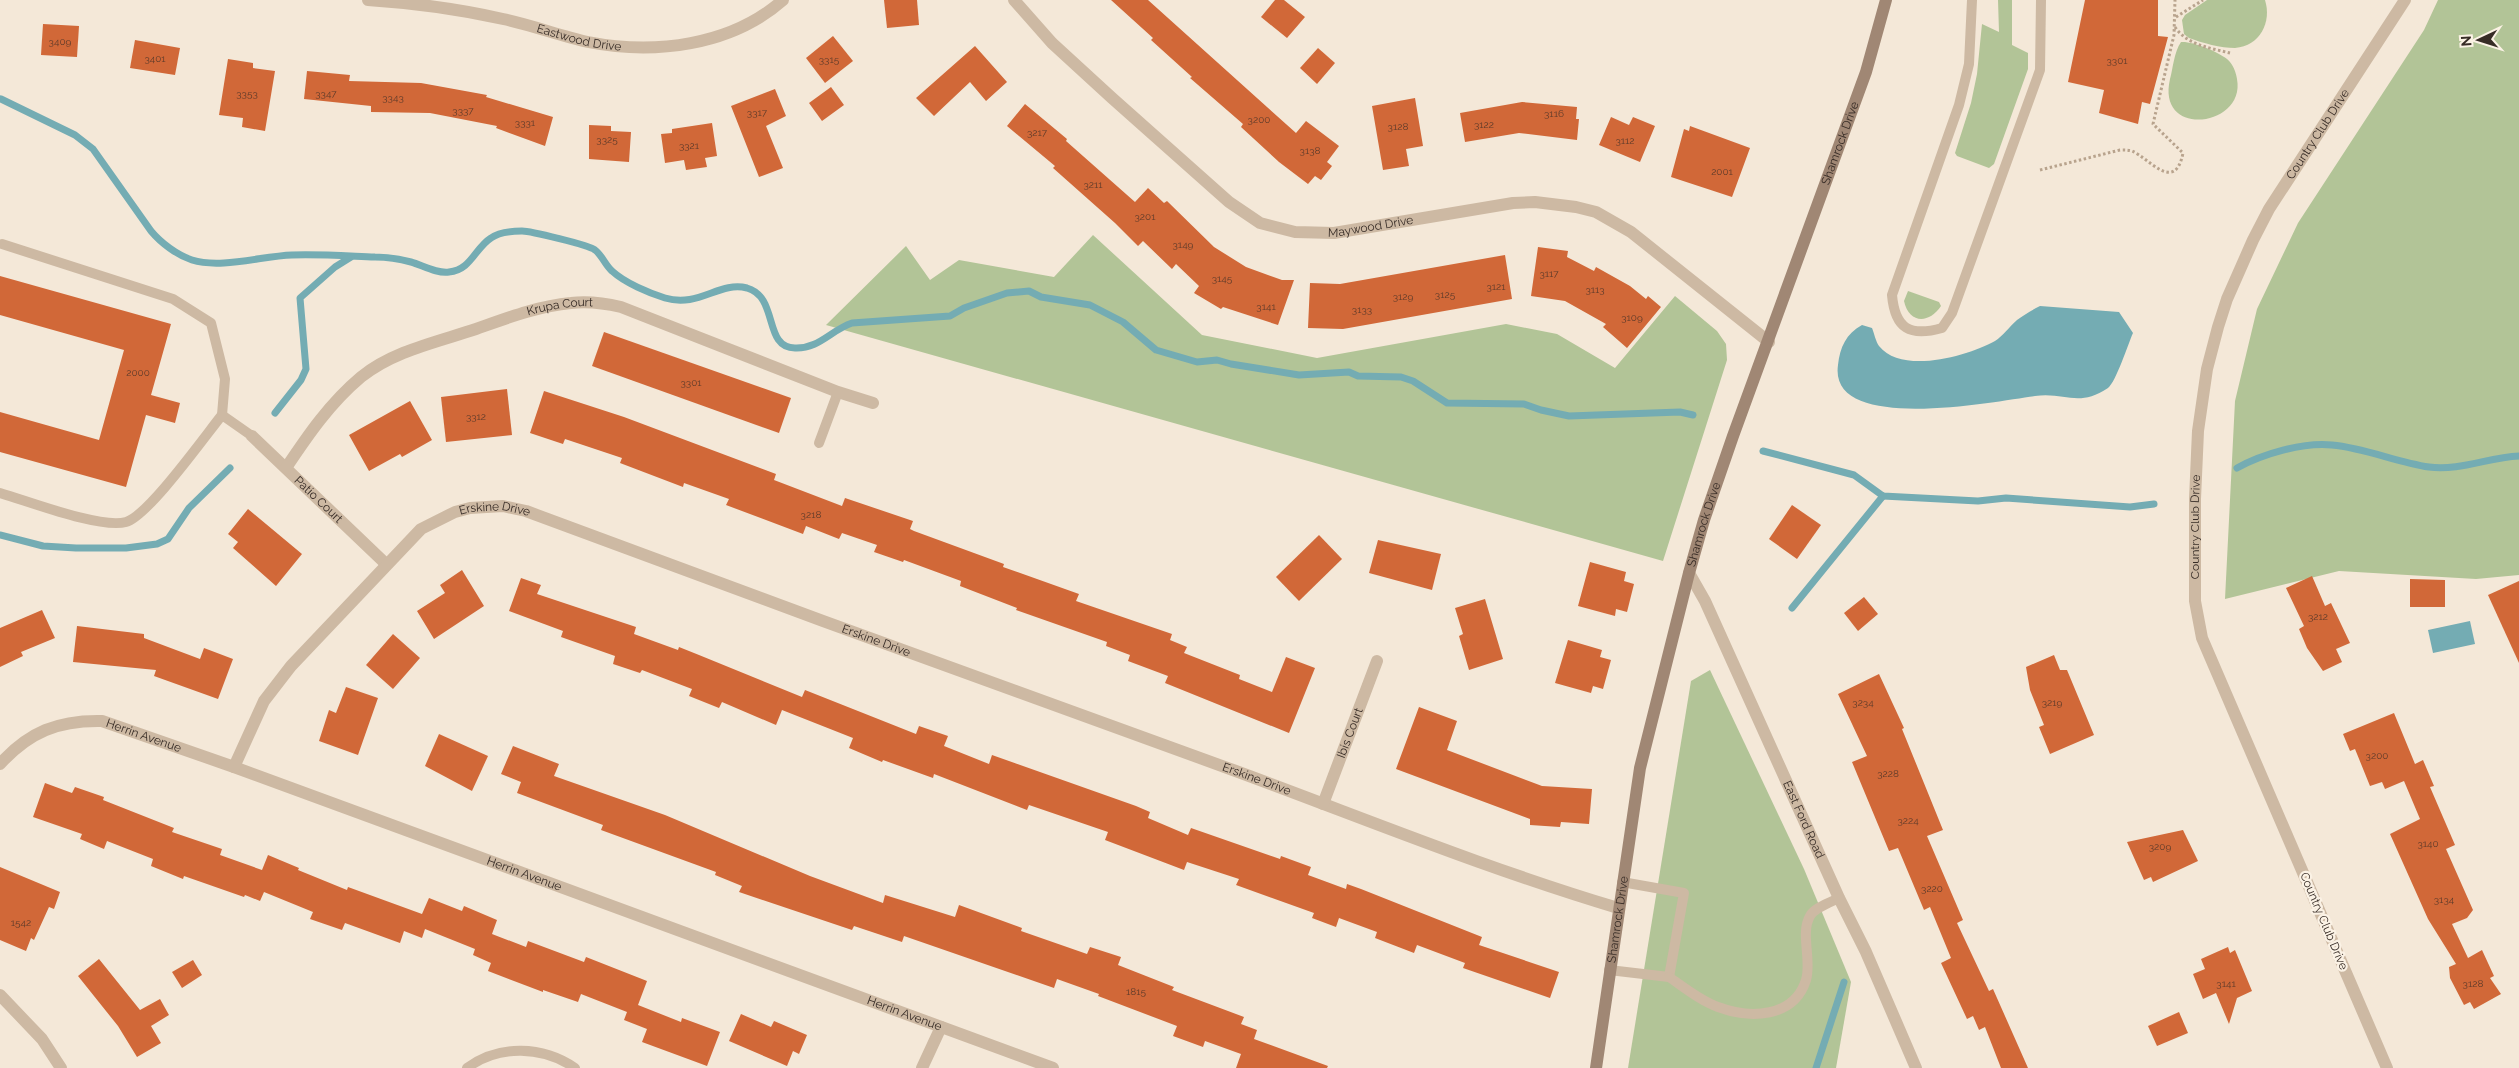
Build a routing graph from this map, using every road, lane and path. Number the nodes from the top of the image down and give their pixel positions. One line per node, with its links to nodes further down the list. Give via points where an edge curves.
1 (368, 0): 2 (street, Eastwood Drive, via 433,6 487,16 609,45 652,47 707,40 739,28)
2 (783, 0)
3 (1014, 0): 15 (street, Maywood Drive, via 1052,43 1112,98 1229,202 1260,223 1295,232 1334,233 1513,202 1576,207 1596,212 1631,232)
4 (1886, 0): 15 (street, Shamrock Drive, via 1866,72)
5 (1972, 0): 6 (lane, via 1968,64 1959,105 1892,295 1894,311 1901,324 1915,332 1942,328 1952,313 2040,70)
6 (2040, 0)
7 (2175, 0): 10 (path)
8 (2202, 0): 10 (path)
9 (2405, 0): 43 (street, Country Club Drive, via 2252,240 2227,300 2207,369 2198,431 2195,499 2195,601 2202,638)
10 (2175, 17): 11 (path)
11 (2175, 26): 12 (path, via 2181,36 2194,43); 13 (path, via 2153,124 2183,154 2181,164 2173,171 2159,171 2134,152 2120,150)
12 (2230, 54)
13 (2040, 170)
14 (2, 244): 18 (lane, via 173,299 210,323 225,378)
15 (1769, 342): 24 (street, Shamrock Drive, via 1704,520)
16 (838, 392): 17 (street, Krupa Court); 20 (lane); 21 (street, Krupa Court, via 620,307 601,302 542,307 408,351 381,364 344,392 318,421)
17 (873, 403)
18 (222, 415): 19 (lane); 22 (lane, via 146,509 127,522 106,524)
19 (252, 436): 21 (street, Patio Court)
20 (819, 443)
21 (286, 468): 23 (street, Patio Court)
22 (0, 493)
23 (386, 564): 27 (street, Erskine Drive, via 291,666 264,701); 28 (street, Erskine Drive, via 421,529 455,512 503,506 522,510)
24 (1689, 573): 29 (street, Shamrock Drive, via 1640,768); 30 (street, East Ford Road, via 1705,601)
25 (1377, 661): 28 (street, Ibis Court)
26 (0, 764): 27 (street, Herrin Avenue, via 39,732 79,720 102,721)
27 (234, 766): 35 (street, Herrin Avenue)
28 (1323, 804): 31 (street, Erskine Drive, via 1456,855)
29 (1622, 882): 31 (street, Shamrock Drive); 33 (lane, via 1684,893)
30 (1839, 898): 33 (lane, via 1810,914 1806,927 1807,979 1799,996 1782,1009 1762,1014 1718,1007); 42 (street, East Ford Road)
31 (1618, 908): 32 (street, Shamrock Drive)
32 (1609, 970): 33 (lane); 41 (street, Shamrock Drive)
33 (1670, 977)
34 (0, 996): 36 (street, via 42,1039)
35 (941, 1027): 39 (street); 40 (street, Herrin Avenue)
36 (61, 1068)
37 (468, 1068): 38 (lane, via 497,1054 520,1050 558,1057)
38 (575, 1068)
39 (922, 1068)
40 (1053, 1068)
41 (1596, 1068)
42 (1916, 1068)
43 (2387, 1068)

